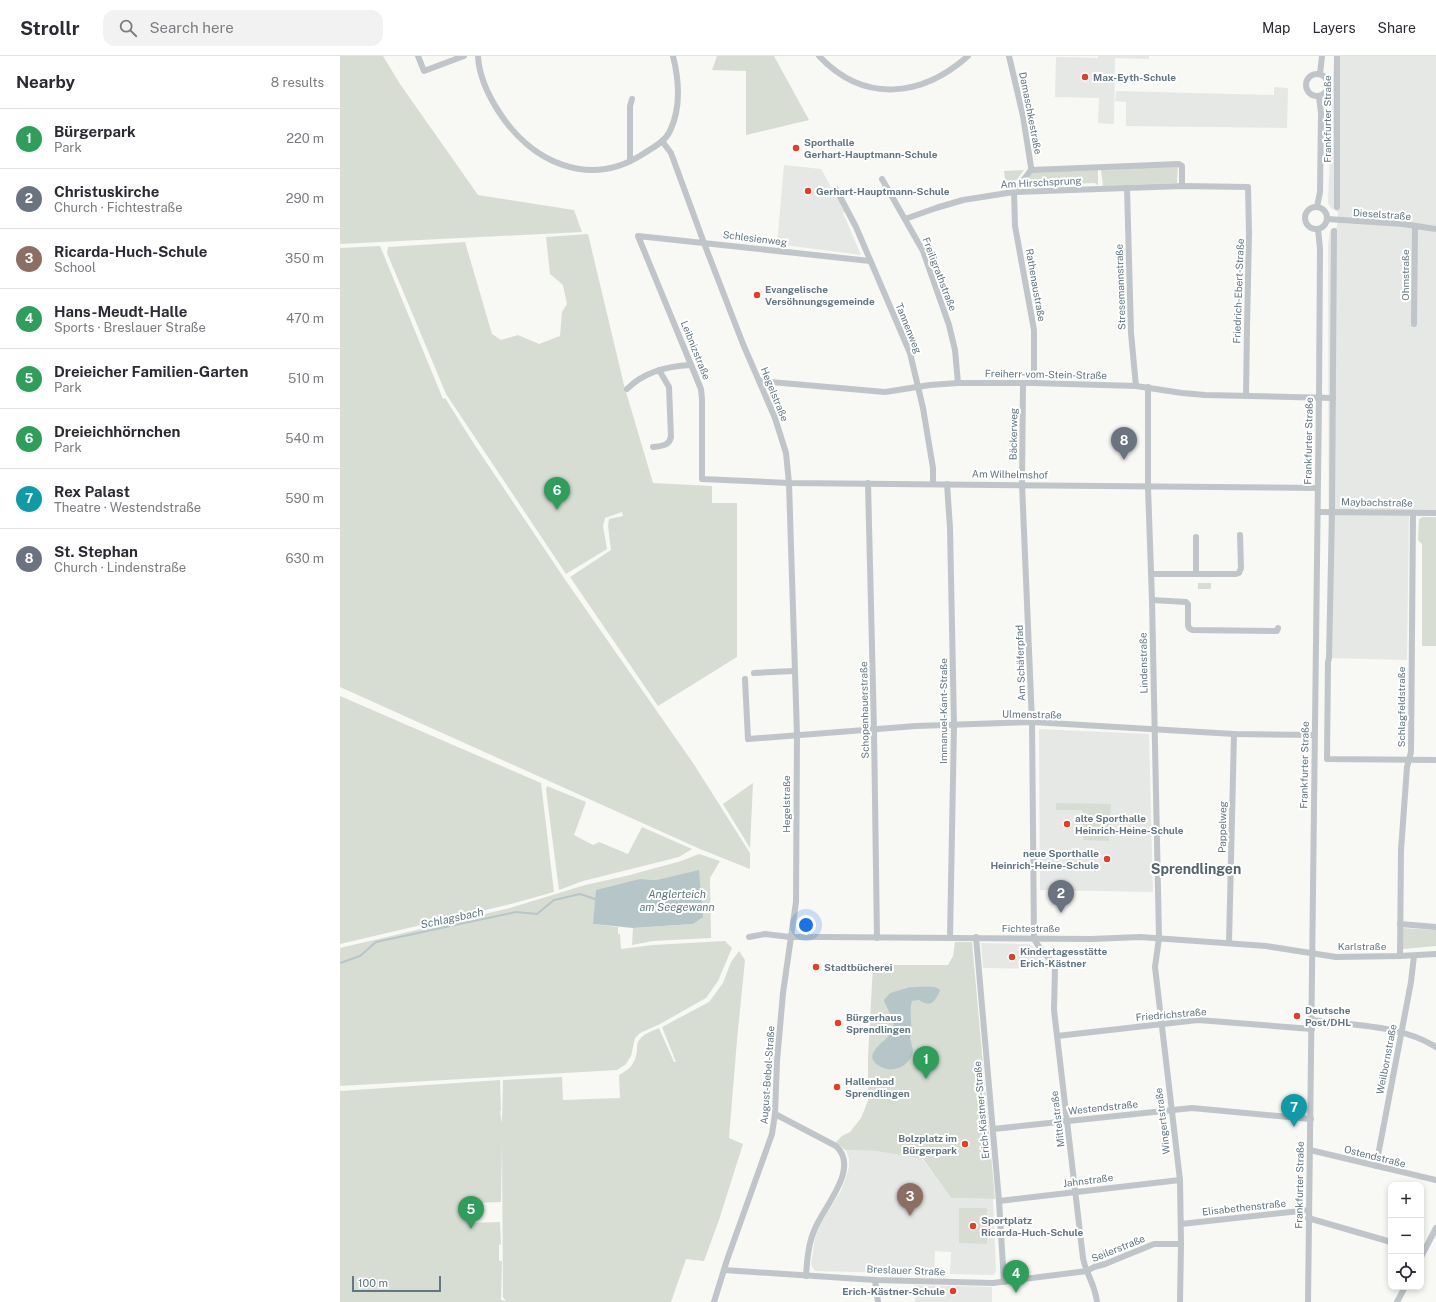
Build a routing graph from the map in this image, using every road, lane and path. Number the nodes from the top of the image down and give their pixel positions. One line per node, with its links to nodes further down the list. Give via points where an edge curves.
1 (418, 56): 2 (street, via 424,71)
2 (464, 56)
3 (478, 56): 14 (street, via 480,74 494,104 515,133 535,151 552,161 584,170 610,169)
4 (673, 56): 13 (street, via 678,86 676,107 670,132)
5 (819, 56): 6 (street, via 842,76 853,81 894,90 925,83)
6 (968, 56)
7 (1009, 56): 15 (street, Damaschkestraße, via 1023,116)
8 (1322, 56): 10 (street, Frankfurter Straße)
9 (1337, 56): 23 (street, Frankfurter Straße)
10 (1320, 74): 11 (street, via 1326,77 1329,84 1328,91); 11 (street, via 1312,75 1306,84 1310,94)
11 (1319, 96): 22 (street, Frankfurter Straße, via 1320,192)
12 (632, 99): 14 (street)
13 (662, 141): 14 (street); 31 (street, Hegelstraße, via 671,153)
14 (630, 161)
15 (1031, 170): 17 (street, Am Hirschsprung, via 1179,164 1182,166); 21 (street, Damaschkestraße)
16 (882, 179): 24 (street, Freiligrathstraße)
17 (1182, 186): 18 (street, Am Hirschsprung); 19 (street, Am Hirschsprung)
18 (1248, 187): 44 (street, Friedrich-Ebert-Straße)
19 (1127, 188): 21 (street, Am Hirschsprung); 40 (street, Stresemannstraße, via 1131,333)
20 (836, 189): 32 (street, Tannenweg)
21 (1014, 192): 24 (street, Am Hirschsprung, via 963,200); 39 (street, Rathenaustraße, via 1015,226 1034,330)
22 (1317, 207): 25 (street, via 1325,212); 27 (street, via 1310,209 1305,218 1311,228)
23 (1337, 207)
24 (905, 219): 37 (street, Freiligrathstraße, via 923,251 949,325 955,350)
25 (1327, 219): 26 (street, Dieselstraße); 27 (street, via 1324,226)
26 (1415, 226): 28 (street, Dieselstraße); 33 (street, Ohmstraße)
27 (1318, 229): 45 (street, Frankfurter Straße)
28 (1436, 229)
29 (1334, 231): 46 (street)
30 (638, 236): 31 (street, Schlesienweg); 34 (street, Leibnizstraße)
31 (704, 243): 32 (street, Schlesienweg); 36 (street, Hegelstraße)
32 (870, 261): 41 (street, Tannenweg, via 910,353)
33 (1414, 324)
34 (691, 365): 35 (street); 48 (street, Leibnizstraße, via 702,393)
35 (659, 370): 43 (street); 47 (street, via 669,387 670,437 668,443)
36 (759, 381): 41 (street, Freiherr-vom-Stein-Straße, via 885,392); 49 (street, Hegelstraße, via 786,452)
37 (958, 383): 38 (street, Freiherr-vom-Stein-Straße); 41 (street, Freiherr-vom-Stein-Straße)
38 (1023, 383): 39 (street, Freiherr-vom-Stein-Straße); 53 (street, Bäckerweg)
39 (1034, 383): 40 (street, Freiherr-vom-Stein-Straße)
40 (1136, 386): 42 (street, Freiherr-vom-Stein-Straße)
41 (918, 387): 51 (street, Tannenweg, via 933,468)
42 (1148, 388): 44 (street, Freiherr-vom-Stein-Straße, via 1193,394); 54 (street, Lindenstraße)
43 (626, 389)
44 (1246, 396): 45 (street, Freiherr-vom-Stein-Straße)
45 (1320, 397): 46 (street, Freiherr-vom-Stein-Straße); 55 (street, Frankfurter Straße)
46 (1333, 398): 57 (street)
47 (653, 447)
48 (702, 479): 49 (street, Am Wilhelmshof)
49 (789, 483): 50 (street, Am Wilhelmshof); 66 (street, Hegelstraße)
50 (868, 483): 51 (street, Am Wilhelmshof); 71 (street, Schopenhauerstraße)
51 (933, 484): 52 (street, Am Wilhelmshof)
52 (948, 484): 53 (street, Am Wilhelmshof); 70 (street, Immanuel-Kant-Straße)
53 (1022, 484): 54 (street, Am Wilhelmshof); 69 (street, Am Schäferpfad)
54 (1148, 487): 55 (street, Am Wilhelmshof); 62 (street, Lindenstraße)
55 (1317, 488): 56 (street, Frankfurter Straße)
56 (1318, 512): 57 (street, Maybachstraße); 75 (street, Frankfurter Straße)
57 (1332, 512): 58 (street, Maybachstraße); 76 (street, via 1327,759)
58 (1413, 513): 59 (street, Maybachstraße); 76 (street, Schlagfeldstraße)
59 (1436, 513)
60 (1240, 535): 63 (street, via 1239,573)
61 (1196, 537): 63 (street)
62 (1151, 574): 63 (street); 64 (street, Lindenstraße)
63 (1196, 574)
64 (1152, 600): 65 (street, via 1186,602 1188,625 1192,630 1277,631); 72 (street, Lindenstraße)
65 (1278, 628)
66 (794, 671): 67 (street); 74 (street, Hegelstraße)
67 (754, 673)
68 (745, 679): 74 (street, Ulmenstraße, via 748,739)
69 (1032, 722): 70 (street, Ulmenstraße); 72 (street, Ulmenstraße); 85 (street, Am Schäferpfad)
70 (954, 725): 71 (street, Ulmenstraße); 83 (street, Immanuel-Kant-Straße)
71 (874, 728): 74 (street, Ulmenstraße); 82 (street, Schopenhauerstraße)
72 (1154, 729): 73 (street, Ulmenstraße); 86 (street, Lindenstraße)
73 (1234, 734): 75 (street, Ulmenstraße); 87 (street, Pappelweg)
74 (797, 735): 81 (street, Hegelstraße, via 796,902)
75 (1315, 735): 88 (street, Frankfurter Straße)
76 (1409, 760): 77 (street); 78 (street, Schlagfeldstraße, via 1402,830)
77 (1436, 760)
78 (1400, 924): 79 (street); 90 (street, Schlagfeldstraße)
79 (1436, 927)
80 (749, 937): 81 (street, Fichtestraße, via 765,934)
81 (790, 937): 82 (street, Fichtestraße); 99 (street, August-Bebel-Straße, via 777,1061)
82 (877, 938): 83 (street, Fichtestraße)
83 (950, 938): 84 (street, Fichtestraße)
84 (976, 938): 85 (street, Fichtestraße); 102 (street, Erich-Kästner-Straße)
85 (1034, 938): 86 (street, Fichtestraße); 96 (street, Mittelstraße, via 1055,968 1053,1004)
86 (1159, 938): 87 (street, Fichtestraße); 93 (street, Wingertstraße, via 1155,967)
87 (1230, 943): 88 (street, Fichtestraße)
88 (1311, 953): 90 (street, Karlstraße, via 1336,957); 92 (street, Frankfurter Straße)
89 (1436, 954): 91 (street, Karlstraße)
90 (1400, 956): 91 (street, Karlstraße)
91 (1414, 956): 95 (street, Weilbornstraße)
92 (1312, 1020): 94 (street, Frankfurter Straße); 95 (street)
93 (1161, 1023): 94 (street, Friedrichstraße, via 1204,1020); 96 (street, Friedrichstraße); 98 (street, Wingertstraße)
94 (1312, 1029): 100 (street, Frankfurter Straße)
95 (1401, 1032): 97 (street); 104 (street, Weilbornstraße)
96 (1057, 1036): 101 (street, Mittelstraße)
97 (1436, 1047)
98 (1171, 1111): 100 (street, Westendstraße, via 1197,1108); 101 (street, Westendstraße); 105 (street, Wingertstraße)
99 (775, 1114): 116 (street, August-Bebel-Straße, via 772,1134); 118 (street, via 836,1146 844,1159 839,1185 811,1237)
100 (1311, 1119): 103 (street, Frankfurter Straße)
101 (1067, 1121): 102 (street, Westendstraße); 107 (street, Mittelstraße)
102 (993, 1130): 108 (street, Erich-Kästner-Straße)
103 (1310, 1150): 104 (street, Ostendstraße); 109 (street, Frankfurter Straße)
104 (1376, 1166): 106 (street, Ostendstraße)
105 (1180, 1180): 107 (street, Jahnstraße); 111 (street, Wingertstraße)
106 (1436, 1180)
107 (1075, 1192): 108 (street, Jahnstraße); 117 (street, Mittelstraße)
108 (999, 1201): 120 (street, Erich-Kästner-Straße)
109 (1309, 1210): 110 (street, Frankfurter Straße); 111 (street, Elisabethenstraße)
110 (1308, 1218): 113 (street); 126 (street, Frankfurter Straße)
111 (1180, 1224): 114 (street, Wingertstraße)
112 (1436, 1228): 115 (street)
113 (1388, 1241)
114 (1181, 1244): 117 (street, Seilerstraße, via 1154,1244); 125 (street, Wingertstraße)
115 (1424, 1249)
116 (724, 1270): 118 (street, Breslauer Straße); 122 (street, August-Bebel-Straße)
117 (1087, 1271): 120 (street, Breslauer Straße); 124 (street, Mittelstraße, via 1096,1292)
118 (806, 1276): 119 (street, Breslauer Straße)
119 (875, 1280): 120 (street, Breslauer Straße); 123 (street)
120 (1004, 1282)
121 (1404, 1290): 127 (street)
122 (714, 1302)
123 (878, 1302)
124 (1097, 1302)
125 (1180, 1302)
126 (1308, 1302)
127 (1399, 1302)

